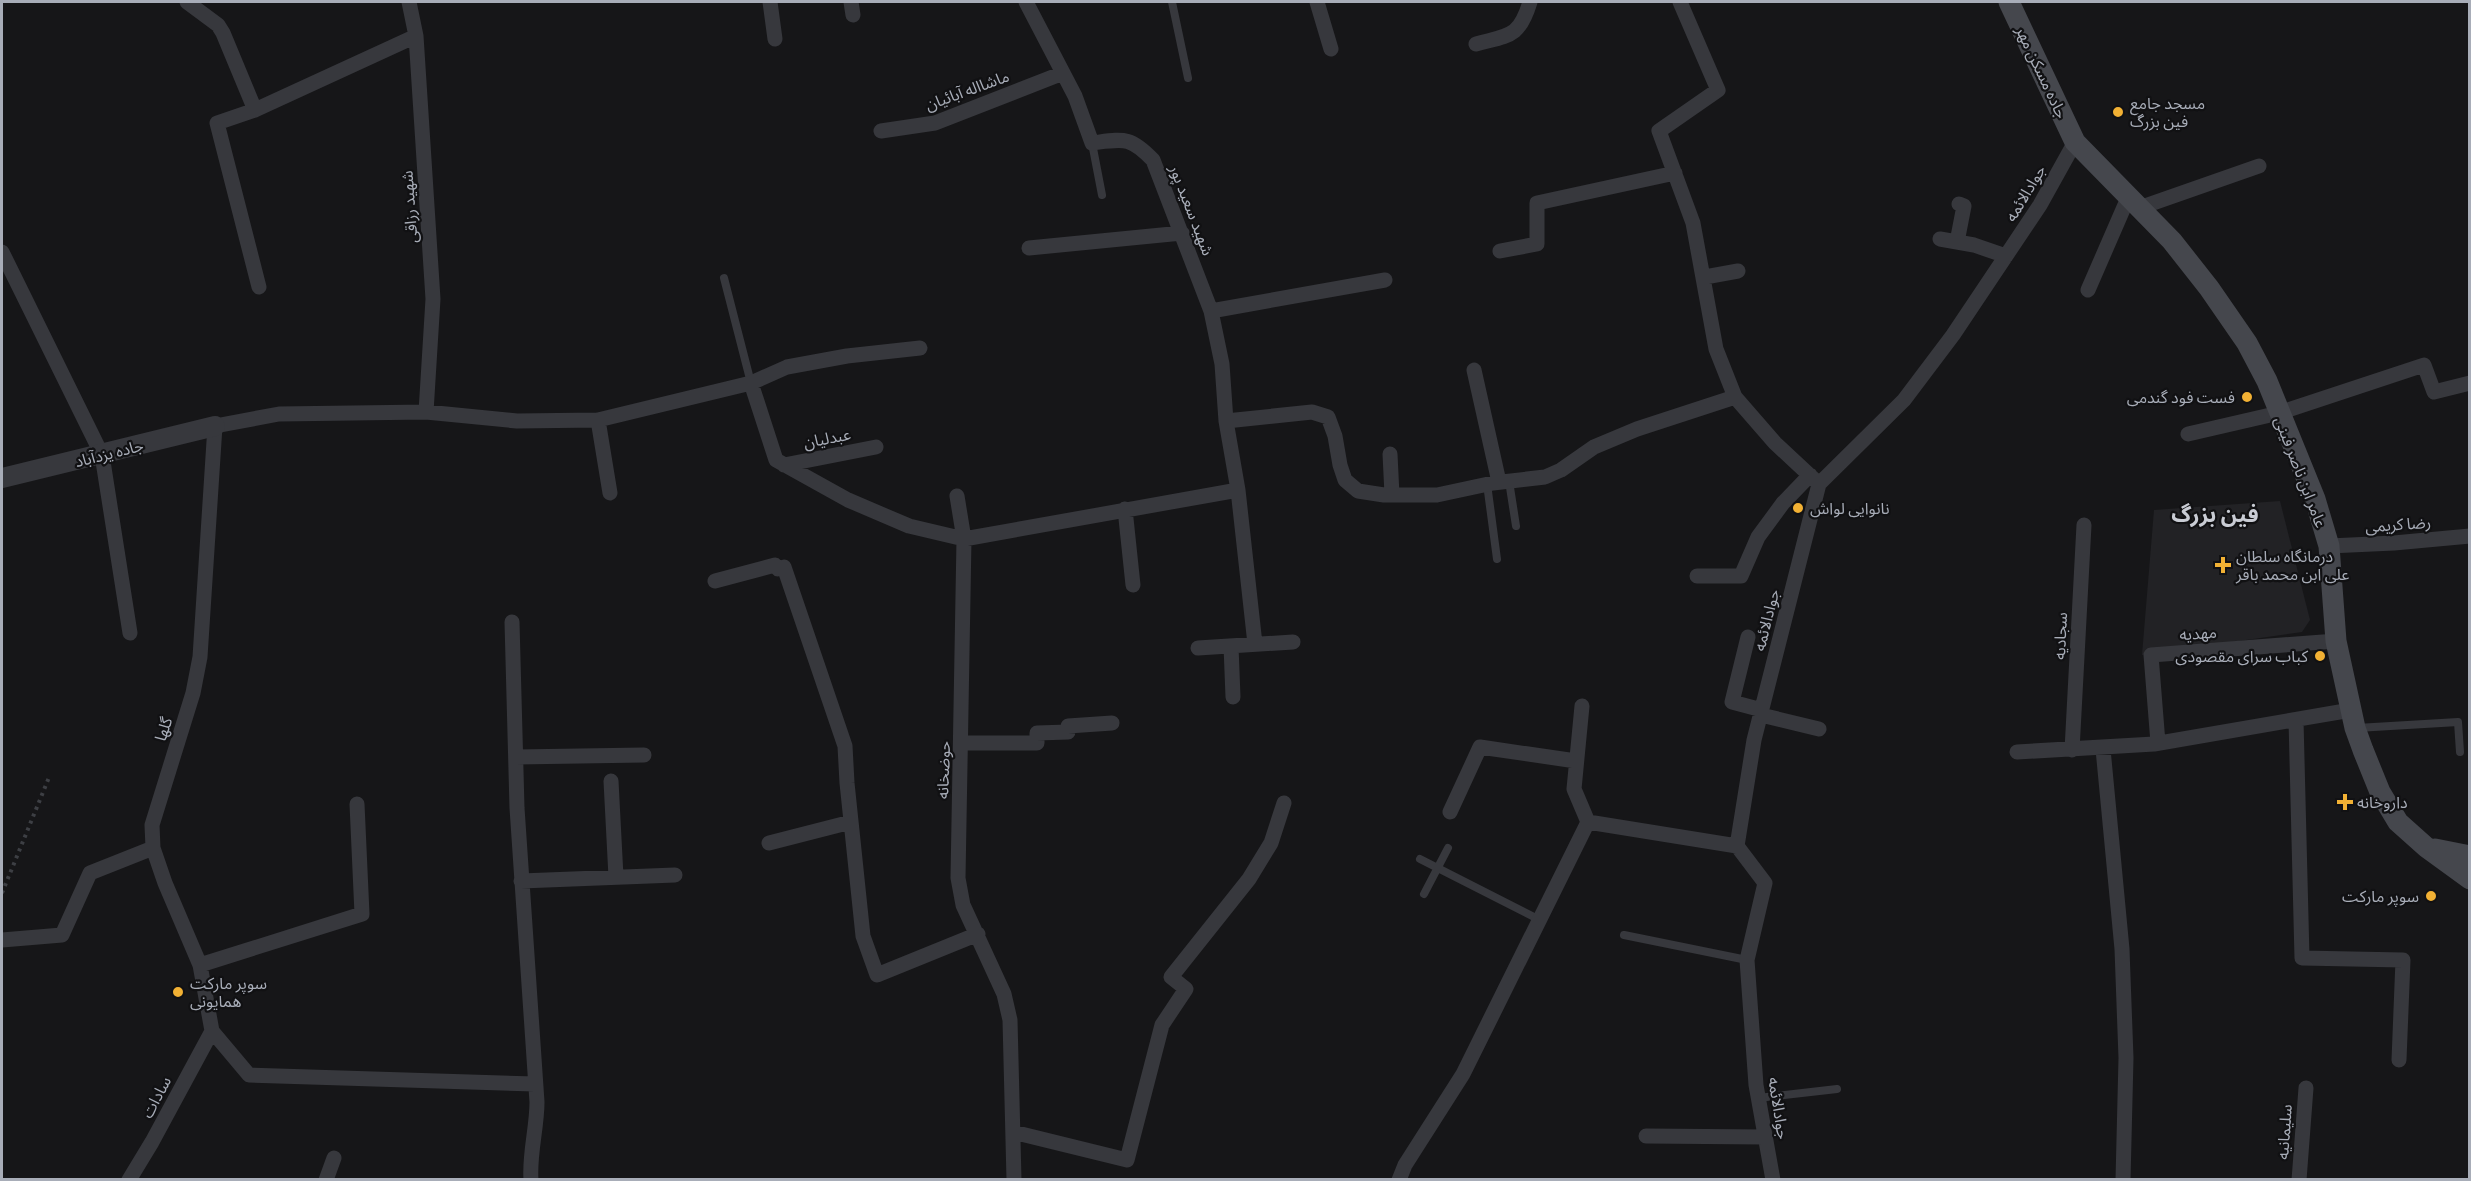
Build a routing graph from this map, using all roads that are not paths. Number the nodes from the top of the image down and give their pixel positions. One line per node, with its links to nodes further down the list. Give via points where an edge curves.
1 (187, 2): 16 (street, via 218,25)
2 (409, 2): 10 (street, شهید رزاقی)
3 (770, 2): 11 (street)
4 (1026, 2): 14 (street)
5 (1172, 2): 15 (lane)
6 (1317, 2): 13 (street)
7 (1530, 2): 12 (street, via 1524,21 1513,34)
8 (1680, 2): 21 (street, via 1718,90 1659,131)
9 (2009, 2): 18 (main road, جاده مسکن مهر)
10 (416, 36): 16 (street); 44 (street, شهید رزاقی, via 433,299)
11 (775, 39)
12 (1476, 44)
13 (1331, 49)
14 (1063, 73): 17 (street, ماشااله آبائیان, via 935,123); 19 (street)
15 (1188, 78)
16 (255, 110): 36 (street, via 217,123)
17 (881, 131)
18 (2075, 142): 23 (main road, عامر ابن ناصر فینی); 31 (street, جوادالائمه)
19 (1092, 143): 22 (lane); 25 (street, شهید سعید پور, via 1120,140 1138,144 1153,160)
20 (2259, 166): 23 (street)
21 (1675, 173): 29 (street, via 1537,203 1537,244); 33 (street, via 1694,223)
22 (1102, 195)
23 (2133, 203): 37 (street); 45 (main road, عامر ابن ناصر فینی, via 2172,241 2209,288 2247,343)
24 (1959, 204): 27 (street, via 1964,206)
25 (1182, 233): 28 (street); 38 (street, شهید سعید پور)
26 (1941, 239): 27 (street)
27 (1958, 242): 31 (street)
28 (1029, 248)
29 (1500, 251)
30 (2, 252): 52 (street)
31 (2006, 256): 55 (street, جوادالائمه, via 1904,400)
32 (1738, 271): 33 (street)
33 (1705, 277): 43 (street, via 1716,349)
34 (724, 278): 41 (lane)
35 (1385, 280): 38 (street)
36 (259, 286)
37 (2088, 290)
38 (1211, 311): 47 (street, شهید سعید پور, via 1222,364)
39 (920, 348): 41 (street, via 787,367)
40 (1474, 370): 56 (street)
41 (751, 383): 46 (street); 53 (street, via 776,460)
42 (2469, 383): 45 (street, via 2434,392 2424,365)
43 (1735, 397): 55 (street, via 1775,443); 56 (street, via 1594,447 1545,477)
44 (426, 412): 46 (street, via 517,421); 48 (street, via 279,414)
45 (2279, 413): 49 (street); 66 (main road, عامر ابن ناصر فینی, via 2315,499)
46 (598, 420): 58 (street)
47 (1226, 422): 57 (street, شهید سعید پور); 59 (street, via 1312,412 1328,417 1345,480 1358,491)
48 (216, 426): 52 (street, جاده یزدآباد); 104 (street, گلها, via 200,657 193,693 152,825)
49 (2188, 434)
50 (876, 447): 53 (street, عبدلیان)
51 (1390, 454): 59 (street)
52 (102, 455): 54 (street, جاده یزدآباد); 72 (street)
53 (784, 465): 65 (street, via 848,500 909,526)
54 (2, 478)
55 (1815, 480): 68 (street, via 1783,503 1758,537 1741,576); 81 (street, جوادالائمه)
56 (1498, 483): 59 (street, via 1437,495); 63 (lane); 67 (lane)
57 (1238, 490): 61 (street); 76 (street, شهید سعید پور)
58 (610, 493)
59 (1392, 495)
60 (957, 496): 65 (street, حوضخانه)
61 (1125, 509): 65 (street); 70 (street)
62 (2084, 525): 89 (street, سجادیه)
63 (1516, 526)
64 (2469, 536): 66 (street, رضا کریمی)
65 (964, 539): 86 (street, حوضخانه)
66 (2329, 546): 74 (main road, عامر ابن ناصر فینی)
67 (1497, 559)
68 (1697, 576)
69 (715, 581): 99 (street, via 775,565 778,569 784,567 845,746)
70 (1133, 585)
71 (512, 622): 93 (street)
72 (130, 633)
73 (1748, 637): 81 (street, via 1732,702)
74 (2336, 641): 82 (main road, عامر ابن ناصر فینی); 87 (street, مهدیه, via 2151,655)
75 (1293, 642): 76 (street)
76 (1255, 644): 77 (street)
77 (1232, 646): 78 (street); 79 (street)
78 (1198, 648)
79 (1233, 697)
80 (1582, 706): 94 (street)
81 (1761, 712): 85 (street); 102 (street, جوادالائمه)
82 (2353, 719): 83 (street); 91 (lane, via 2458,722); 103 (main road, عامر ابن ناصر فینی, via 2388,807 2398,822)
83 (2296, 720): 87 (street); 121 (street, via 2302,958 2403,960)
84 (1112, 723): 86 (street, via 1068,726 1068,732 1037,733 1037,743)
85 (1819, 729)
86 (961, 743): 115 (street, حوضخانه, via 958,878 963,905)
87 (2158, 744): 88 (street)
88 (2103, 749): 89 (street); 136 (street, via 2122,949 2126,1058)
89 (2072, 750): 90 (street)
90 (2017, 752)
91 (2460, 752)
92 (644, 755): 93 (street)
93 (516, 757): 112 (street)
94 (1576, 761): 98 (street, via 1480,747); 100 (street, via 1574,789)
95 (610, 781): 110 (street)
96 (357, 804): 119 (street, via 362,914)
97 (1284, 804): 126 (street, via 1271,843 1249,879 1171,977 1186,989 1162,1025 1126,1160)
98 (1450, 812)
99 (851, 822): 101 (street); 115 (street, via 863,936 877,975)
100 (1588, 822): 102 (street); 114 (street)
101 (769, 843)
102 (1737, 846): 118 (street, جوادالائمه, via 1765,883)
103 (2426, 847): 106 (main road); 111 (main road, عامر ابن ناصر فینی)
104 (153, 848): 117 (street, via 90,873 62,935); 119 (street, گلها)
105 (1448, 848): 108 (lane)
106 (2469, 856)
107 (1420, 859): 108 (lane)
108 (1438, 868): 113 (lane); 114 (lane)
109 (675, 874): 110 (street)
110 (616, 877): 112 (street)
111 (2469, 879)
112 (521, 881): 122 (street)
113 (1424, 894)
114 (1540, 920): 134 (street, via 1463,1074)
115 (978, 934): 126 (street, حوضخانه, via 1004,994 1010,1020)
116 (1624, 935): 118 (lane)
117 (2, 940)
118 (1747, 960): 125 (street, جوادالائمه)
119 (200, 965): 120 (street, گلها)
120 (212, 1031): 122 (street, via 249,1075); 130 (street, سادات)
121 (2399, 1060)
122 (535, 1084): 132 (street, via 537,1121)
123 (2306, 1088): 137 (street, سلیمانیه)
124 (1837, 1089): 125 (lane)
125 (1758, 1098): 128 (street, جوادالائمه)
126 (1012, 1132): 133 (street, حوضخانه)
127 (1646, 1137): 128 (street)
128 (1765, 1137): 135 (street, جوادالائمه)
129 (334, 1158): 131 (street)
130 (129, 1179)
131 (326, 1179)
132 (531, 1179)
133 (1014, 1179)
134 (1399, 1179)
135 (1773, 1179)
136 (2123, 1179)
137 (2299, 1179)

